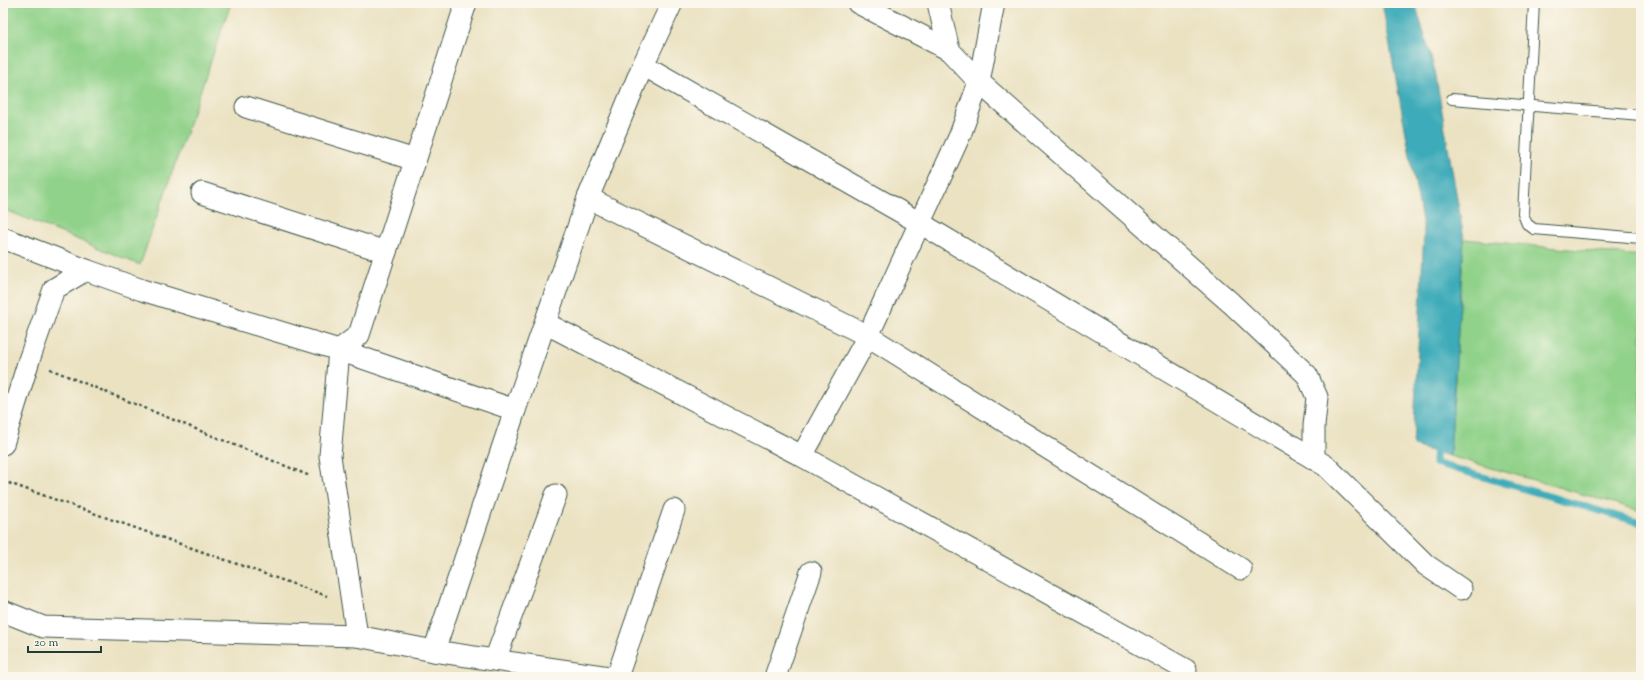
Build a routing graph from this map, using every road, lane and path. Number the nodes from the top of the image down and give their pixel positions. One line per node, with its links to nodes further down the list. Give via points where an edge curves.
1 (466, 3): 14 (street)
2 (672, 3): 8 (street)
3 (858, 3): 7 (street)
4 (938, 3): 7 (street)
5 (994, 3): 9 (street)
6 (1534, 3): 11 (lane)
7 (949, 50): 9 (street)
8 (643, 65): 16 (street); 17 (street)
9 (979, 82): 17 (street, via 960,135); 30 (street, via 1231,303 1307,375 1317,397)
10 (1452, 99): 11 (lane)
11 (1528, 105): 13 (lane); 19 (lane, via 1523,214 1526,224 1534,229)
12 (246, 107): 14 (street)
13 (1641, 116)
14 (415, 160): 20 (street)
15 (202, 194): 20 (street)
16 (588, 198): 22 (street); 23 (street)
17 (920, 223): 23 (street); 30 (street)
18 (3, 238): 21 (street)
19 (1641, 238)
20 (386, 252): 24 (street, via 359,335)
21 (86, 270): 24 (street, via 142,290); 26 (street, via 54,290)
22 (545, 323): 27 (street); 29 (street)
23 (868, 336): 29 (street); 35 (street)
24 (339, 350): 27 (street); 32 (street, via 330,456)
25 (3, 352): 26 (path)
26 (29, 360): 28 (street); 32 (path)
27 (515, 410): 41 (street)
28 (3, 444)
29 (802, 456): 43 (street)
30 (1314, 459): 37 (street, via 1326,466 1426,565)
31 (3, 481): 38 (path)
32 (335, 486): 38 (street)
33 (556, 495): 42 (street)
34 (674, 510): 45 (street)
35 (1241, 569)
36 (811, 572): 46 (street)
37 (1461, 590)
38 (352, 605): 40 (street)
39 (3, 611): 40 (street, via 43,627)
40 (357, 636): 41 (street)
41 (434, 651): 42 (street)
42 (495, 660): 44 (street)
43 (1186, 670)
44 (609, 677)
45 (617, 677)
46 (775, 677)

